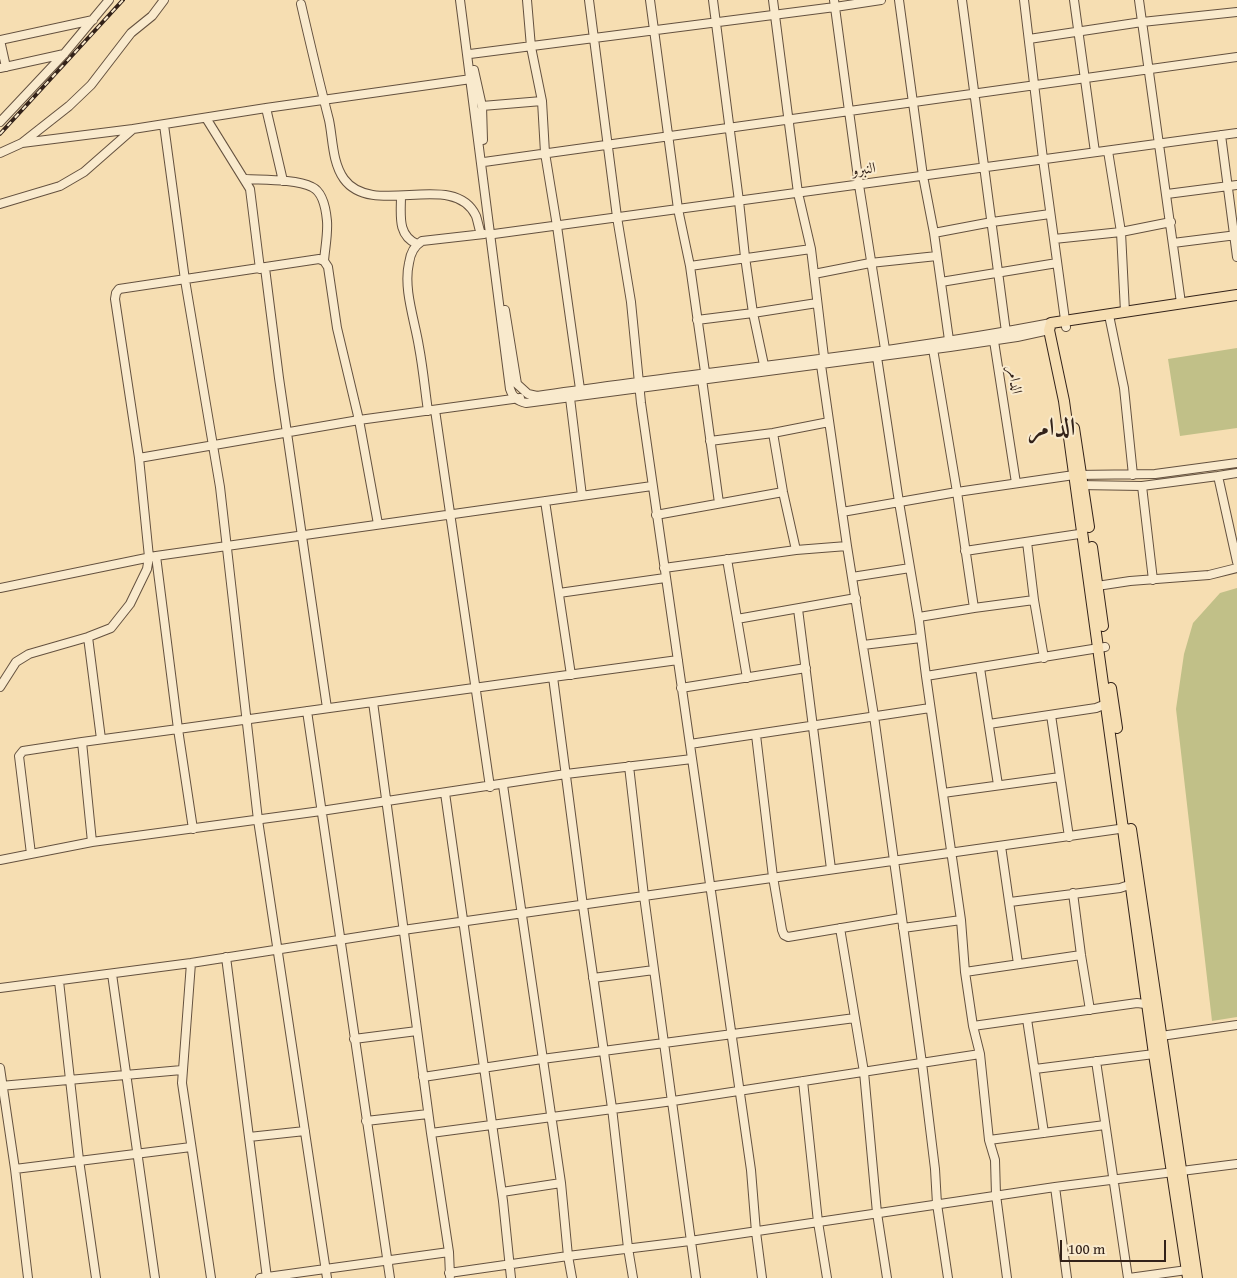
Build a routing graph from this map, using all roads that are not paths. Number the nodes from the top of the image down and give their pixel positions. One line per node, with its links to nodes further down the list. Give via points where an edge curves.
1 (109, 0): 20 (street)
2 (164, 0): 54 (street, via 152,16 131,33 91,85)
3 (460, 0): 35 (street)
4 (465, 0): 30 (street)
5 (527, 0): 28 (street)
6 (589, 0): 25 (street)
7 (650, 0): 23 (street)
8 (713, 0): 22 (street)
9 (773, 0): 19 (street)
10 (881, 0): 17 (street)
11 (899, 0): 40 (street)
12 (962, 0): 37 (street)
13 (1024, 0): 26 (street)
14 (1074, 0): 24 (street)
15 (1140, 0): 21 (street)
16 (301, 4): 38 (street)
17 (834, 4): 19 (street); 43 (street)
18 (1237, 12): 21 (street)
19 (775, 14): 22 (street); 45 (street)
20 (93, 20): 27 (street); 29 (street)
21 (1142, 22): 24 (street); 33 (street)
22 (716, 23): 23 (street); 48 (street)
23 (654, 31): 25 (street); 52 (street)
24 (1078, 32): 26 (street); 34 (street)
25 (594, 39): 28 (street); 55 (street)
26 (1029, 39): 36 (street)
27 (0, 40): 32 (street)
28 (531, 47): 30 (street); 39 (street)
29 (64, 54): 32 (street); 46 (street)
30 (470, 54): 41 (street)
31 (1237, 57): 33 (street)
32 (3, 67)
33 (1149, 69): 34 (street); 53 (street)
34 (1085, 78): 36 (street); 57 (street)
35 (471, 79): 38 (street); 83 (street)
36 (1034, 85): 37 (street); 60 (street)
37 (975, 94): 40 (street); 62 (street)
38 (323, 100): 42 (street); 71 (street, via 336,163 352,188 365,194)
39 (542, 101): 41 (street); 59 (street)
40 (913, 102): 43 (street); 63 (street)
41 (482, 106): 61 (street)
42 (266, 108): 44 (street); 65 (street)
43 (849, 111): 45 (street); 66 (street)
44 (206, 118): 47 (street); 64 (street)
45 (789, 119): 48 (street); 69 (street)
46 (0, 122)
47 (164, 125): 49 (street); 99 (street)
48 (730, 128): 52 (street); 72 (street)
49 (133, 130): 54 (street); 73 (street, via 84,172 60,186)
50 (1237, 133): 51 (street, النبرو)
51 (1221, 135): 53 (street, النبرو); 68 (street)
52 (668, 136): 55 (street); 74 (street)
53 (1160, 142): 56 (street, النبرو); 70 (street)
54 (22, 143): 58 (street)
55 (608, 144): 59 (street); 76 (street)
56 (1108, 151): 57 (street, النبرو); 80 (street)
57 (1095, 152): 60 (street, النبرو)
58 (0, 153)
59 (545, 153): 61 (street); 79 (street)
60 (1043, 159): 62 (street, النبرو); 75 (street)
61 (484, 162): 83 (street)
62 (985, 167): 63 (street, النبرو); 77 (street)
63 (922, 176): 66 (street, النبرو); 81 (street)
64 (246, 179): 65 (street); 96 (street)
65 (283, 181): 92 (street, via 312,187 318,193 327,222)
66 (858, 185): 69 (street, النبرو); 93 (street)
67 (1237, 185): 68 (street)
68 (1228, 186): 70 (street); 84 (street)
69 (798, 193): 72 (street, النبرو); 88 (street)
70 (1167, 194): 78 (street)
71 (401, 196): 82 (street, via 442,194 458,199 475,215); 87 (street, via 405,235)
72 (739, 201): 74 (street, النبرو); 90 (street)
73 (0, 204)
74 (678, 209): 76 (street, النبرو); 95 (street)
75 (1050, 214): 77 (street); 85 (street)
76 (617, 218): 79 (street, النبرو); 119 (street)
77 (992, 222): 81 (street); 97 (street)
78 (1171, 222): 80 (street); 86 (street)
79 (557, 226): 83 (street, النبرو); 120 (street)
80 (1121, 232): 85 (street); 105 (street)
81 (934, 233): 89 (street)
82 (481, 234): 83 (street, النبرو); 87 (street, النبرو)
83 (492, 234): 121 (street, via 516,380 524,392); 123 (street, via 510,389)
84 (1236, 235): 86 (street); 91 (street)
85 (1054, 238): 94 (street)
86 (1173, 242): 104 (street)
87 (417, 244): 124 (street, via 408,264 408,284)
88 (811, 249): 90 (street); 98 (street)
89 (937, 256): 93 (street); 100 (street)
90 (745, 257): 95 (street); 106 (street)
91 (1237, 257)
92 (324, 261): 96 (street, via 319,259); 125 (street, via 328,267 337,328)
93 (870, 263): 98 (street); 113 (street)
94 (1057, 263): 97 (street); 109 (street)
95 (690, 266): 107 (street)
96 (263, 268): 99 (street); 127 (street)
97 (998, 272): 100 (street); 110 (street)
98 (814, 274): 103 (street)
99 (185, 280): 130 (street); 131 (street, via 119,289 116,293)
100 (941, 282): 111 (street)
101 (1237, 295): 104 (main road)
102 (1237, 301): 108 (main road)
103 (817, 303): 106 (street); 116 (street)
104 (1181, 303): 105 (main road)
105 (1125, 312): 109 (main road)
106 (753, 313): 107 (street); 117 (street)
107 (697, 320): 118 (street)
108 (1110, 320): 109 (main road); 134 (street, via 1124,388)
109 (1058, 326): 110 (street); 112 (street); 136 (main road, via 1064,401)
110 (1006, 332): 111 (street)
111 (949, 340): 113 (street)
112 (994, 341): 114 (street); 137 (street, الدامر)
113 (885, 349): 116 (street)
114 (933, 349): 115 (street); 141 (street)
115 (877, 357): 116 (street); 144 (street)
116 (822, 361): 117 (street); 118 (street); 126 (street)
117 (764, 365): 118 (street)
118 (704, 376): 119 (street); 129 (street)
119 (638, 385): 120 (street); 122 (street); 138 (street)
120 (580, 389): 121 (street)
121 (537, 396): 123 (street)
122 (570, 398): 123 (street, via 526,403); 142 (street)
123 (516, 399): 124 (street)
124 (432, 411): 125 (street); 147 (street)
125 (359, 420): 127 (street); 149 (street)
126 (829, 422): 128 (street); 146 (street)
127 (287, 433): 130 (street); 151 (street)
128 (773, 433): 129 (street); 140 (street)
129 (710, 441): 145 (street)
130 (212, 445): 131 (street); 153 (street)
131 (139, 458): 157 (street)
132 (1237, 463): 134 (street)
133 (1237, 473): 135 (street)
134 (1133, 475): 136 (street)
135 (1218, 476): 139 (street); 159 (street)
136 (1079, 480): 137 (street); 139 (street); 150 (main road); 166 (main road)
137 (1016, 484): 141 (street)
138 (652, 486): 142 (street); 148 (street)
139 (1142, 486): 165 (street)
140 (782, 492): 145 (street); 155 (street)
141 (957, 492): 144 (street); 156 (street)
142 (582, 496): 143 (street)
143 (545, 501): 147 (street); 168 (street)
144 (899, 502): 146 (street); 161 (street)
145 (719, 503): 148 (street)
146 (842, 512): 154 (street)
147 (449, 514): 149 (street); 188 (street)
148 (656, 515): 160 (street)
149 (378, 524): 151 (street)
150 (1082, 531): 152 (street); 178 (main road)
151 (302, 535): 153 (street); 192 (street)
152 (1027, 542): 156 (street); 170 (street)
153 (226, 545): 157 (street); 197 (street)
154 (847, 546): 155 (street); 163 (street)
155 (796, 550): 158 (street)
156 (966, 550): 171 (street)
157 (152, 557): 167 (street); 175 (street, via 130,604 111,628); 200 (street)
158 (727, 559): 160 (street); 174 (street)
159 (1237, 562)
160 (664, 568): 164 (street)
161 (910, 568): 163 (street); 173 (street)
162 (1237, 568): 165 (street, via 1209,575)
163 (852, 577): 169 (street)
164 (666, 578): 168 (street); 180 (street)
165 (1153, 580): 166 (street)
166 (1098, 586): 178 (main road)
167 (0, 588)
168 (559, 593): 183 (street)
169 (856, 598): 172 (street); 177 (street)
170 (1034, 600): 171 (street); 179 (street)
171 (974, 608): 173 (street)
172 (798, 609): 174 (street); 181 (street)
173 (919, 617): 176 (street)
174 (737, 619): 186 (street)
175 (88, 637): 187 (street, via 29,654 16,662); 202 (street)
176 (921, 638): 177 (street); 184 (street)
177 (863, 645): 196 (street)
178 (1102, 647): 179 (street); 191 (main road); 217 (main road)
179 (1044, 658): 182 (street)
180 (678, 660): 183 (street); 189 (street)
181 (806, 668): 186 (street); 199 (street)
182 (980, 668): 184 (street); 198 (street)
183 (571, 675): 185 (street)
184 (926, 676): 193 (street)
185 (553, 677): 188 (street); 207 (street)
186 (747, 678): 189 (street)
187 (0, 686)
188 (475, 688): 190 (street); 211 (street)
189 (681, 688): 204 (street)
190 (373, 702): 192 (street); 214 (street)
191 (1106, 704): 195 (street); 217 (main road)
192 (327, 708): 194 (street)
193 (930, 708): 196 (street); 212 (street)
194 (307, 711): 197 (street); 215 (street)
195 (1051, 715): 198 (street); 208 (street)
196 (874, 716): 199 (street); 225 (street)
197 (246, 719): 200 (street); 216 (street)
198 (989, 724): 210 (street)
199 (814, 726): 201 (street); 226 (street)
200 (178, 729): 202 (street); 218 (street)
201 (756, 735): 204 (street); 227 (street)
202 (101, 739): 203 (street)
203 (82, 742): 220 (street); 223 (street, via 20,753)
204 (690, 744): 205 (street)
205 (692, 759): 206 (street); 229 (street)
206 (629, 766): 207 (street); 231 (street)
207 (566, 774): 209 (street); 233 (street)
208 (1060, 777): 210 (street); 219 (street)
209 (503, 785): 211 (street); 234 (street)
210 (998, 785): 212 (street)
211 (490, 787): 213 (street)
212 (943, 793): 222 (street)
213 (445, 794): 214 (street); 237 (street)
214 (386, 802): 215 (street); 240 (street)
215 (322, 811): 216 (street); 241 (street)
216 (258, 820): 218 (street); 242 (street)
217 (1127, 828): 219 (street); 228 (main road); 253 (main road)
218 (193, 829): 220 (street)
219 (1069, 837): 221 (street)
220 (92, 842): 223 (street)
221 (1001, 846): 222 (street); 232 (street)
222 (952, 853): 225 (street); 236 (street)
223 (31, 854): 224 (street)
224 (0, 860)
225 (893, 861): 226 (street); 235 (street)
226 (831, 869): 227 (street)
227 (773, 877): 229 (street); 238 (street, via 784,935)
228 (1132, 884): 230 (street); 253 (main road)
229 (711, 886): 231 (street); 260 (street)
230 (1073, 893): 232 (street); 243 (street)
231 (644, 896): 233 (street); 247 (street)
232 (1010, 902): 246 (street)
233 (583, 906): 234 (street); 250 (street)
234 (522, 914): 237 (street); 267 (street)
235 (902, 918): 238 (street); 239 (street)
236 (961, 920): 239 (street); 248 (street)
237 (463, 922): 240 (street); 270 (street)
238 (840, 928): 255 (street)
239 (903, 928): 269 (street)
240 (403, 930): 241 (street); 259 (street)
241 (339, 940): 242 (street); 262 (street)
242 (277, 948): 244 (street); 289 (street)
243 (1081, 955): 246 (street); 254 (street)
244 (226, 957): 245 (street); 292 (street)
245 (192, 963): 249 (street); 273 (street)
246 (1018, 964): 248 (street)
247 (654, 970): 250 (street); 263 (street)
248 (965, 972): 258 (street)
249 (112, 974): 251 (street); 275 (street)
250 (593, 978): 264 (street)
251 (59, 981): 252 (street); 277 (street)
252 (0, 988)
253 (1153, 1008): 254 (street, via 1137,1003); 261 (main road); 266 (main road)
254 (1090, 1010): 256 (street)
255 (855, 1018): 260 (street); 274 (street)
256 (1028, 1019): 258 (street); 272 (street)
257 (1237, 1025): 261 (street)
258 (973, 1026): 265 (street)
259 (417, 1031): 262 (street); 276 (street)
260 (732, 1034): 263 (street); 280 (street)
261 (1161, 1036): 299 (main road)
262 (354, 1039): 286 (street)
263 (664, 1043): 264 (street); 281 (street)
264 (604, 1051): 267 (street); 282 (street)
265 (980, 1054): 269 (street); 293 (street)
266 (1154, 1054): 268 (street); 299 (main road)
267 (542, 1059): 270 (street); 284 (street)
268 (1096, 1061): 272 (street); 288 (street)
269 (922, 1063): 274 (street); 305 (street)
270 (484, 1067): 276 (street); 287 (street)
271 (0, 1068): 279 (street)
272 (1035, 1069): 291 (street)
273 (182, 1070): 275 (street); 294 (street)
274 (864, 1072): 278 (street); 306 (street)
275 (127, 1075): 277 (street); 295 (street)
276 (423, 1077): 283 (street)
277 (70, 1081): 279 (street); 296 (street)
278 (803, 1081): 280 (street); 307 (street)
279 (1, 1086): 285 (street)
280 (740, 1091): 281 (street); 308 (street)
281 (673, 1101): 282 (street); 309 (street)
282 (612, 1108): 284 (street); 310 (street)
283 (428, 1114): 286 (street); 290 (street)
284 (552, 1117): 287 (street); 301 (street)
285 (4, 1119): 298 (street)
286 (366, 1122): 313 (street)
287 (492, 1125): 290 (street); 303 (street)
288 (1105, 1125): 291 (street); 300 (street)
289 (305, 1131): 292 (street); 315 (street)
290 (431, 1133): 311 (street)
291 (1044, 1133): 293 (street)
292 (249, 1137): 322 (street)
293 (989, 1140): 304 (street, via 995,1160)
294 (191, 1147): 295 (street); 321 (street)
295 (138, 1153): 296 (street); 320 (street)
296 (79, 1160): 298 (street); 319 (street)
297 (1237, 1164): 299 (street)
298 (15, 1169): 318 (street)
299 (1176, 1171): 300 (street); 316 (main road); 336 (main road)
300 (1113, 1179): 302 (street); 335 (street)
301 (561, 1182): 303 (street); 312 (street)
302 (1055, 1187): 304 (street); 334 (street)
303 (502, 1192): 314 (street)
304 (996, 1196): 305 (street); 333 (street)
305 (937, 1204): 306 (street); 332 (street)
306 (877, 1213): 307 (street); 331 (street)
307 (818, 1222): 308 (street); 330 (street)
308 (756, 1232): 309 (street); 329 (street)
309 (690, 1241): 310 (street); 328 (street)
310 (628, 1248): 312 (street); 327 (street)
311 (449, 1252): 313 (street); 317 (street)
312 (568, 1256): 314 (street); 326 (street)
313 (387, 1260): 315 (street); 324 (street)
314 (510, 1264): 317 (street); 325 (street)
315 (326, 1269): 322 (street); 323 (street)
316 (1188, 1274): 335 (street)
317 (450, 1276)
318 (28, 1278)
319 (96, 1278)
320 (155, 1278)
321 (211, 1278)
322 (265, 1278)
323 (327, 1278)
324 (390, 1278)
325 (512, 1278)
326 (572, 1278)
327 (633, 1278)
328 (696, 1278)
329 (762, 1278)
330 (827, 1278)
331 (887, 1278)
332 (948, 1278)
333 (1007, 1278)
334 (1068, 1278)
335 (1128, 1278)
336 (1197, 1278)

